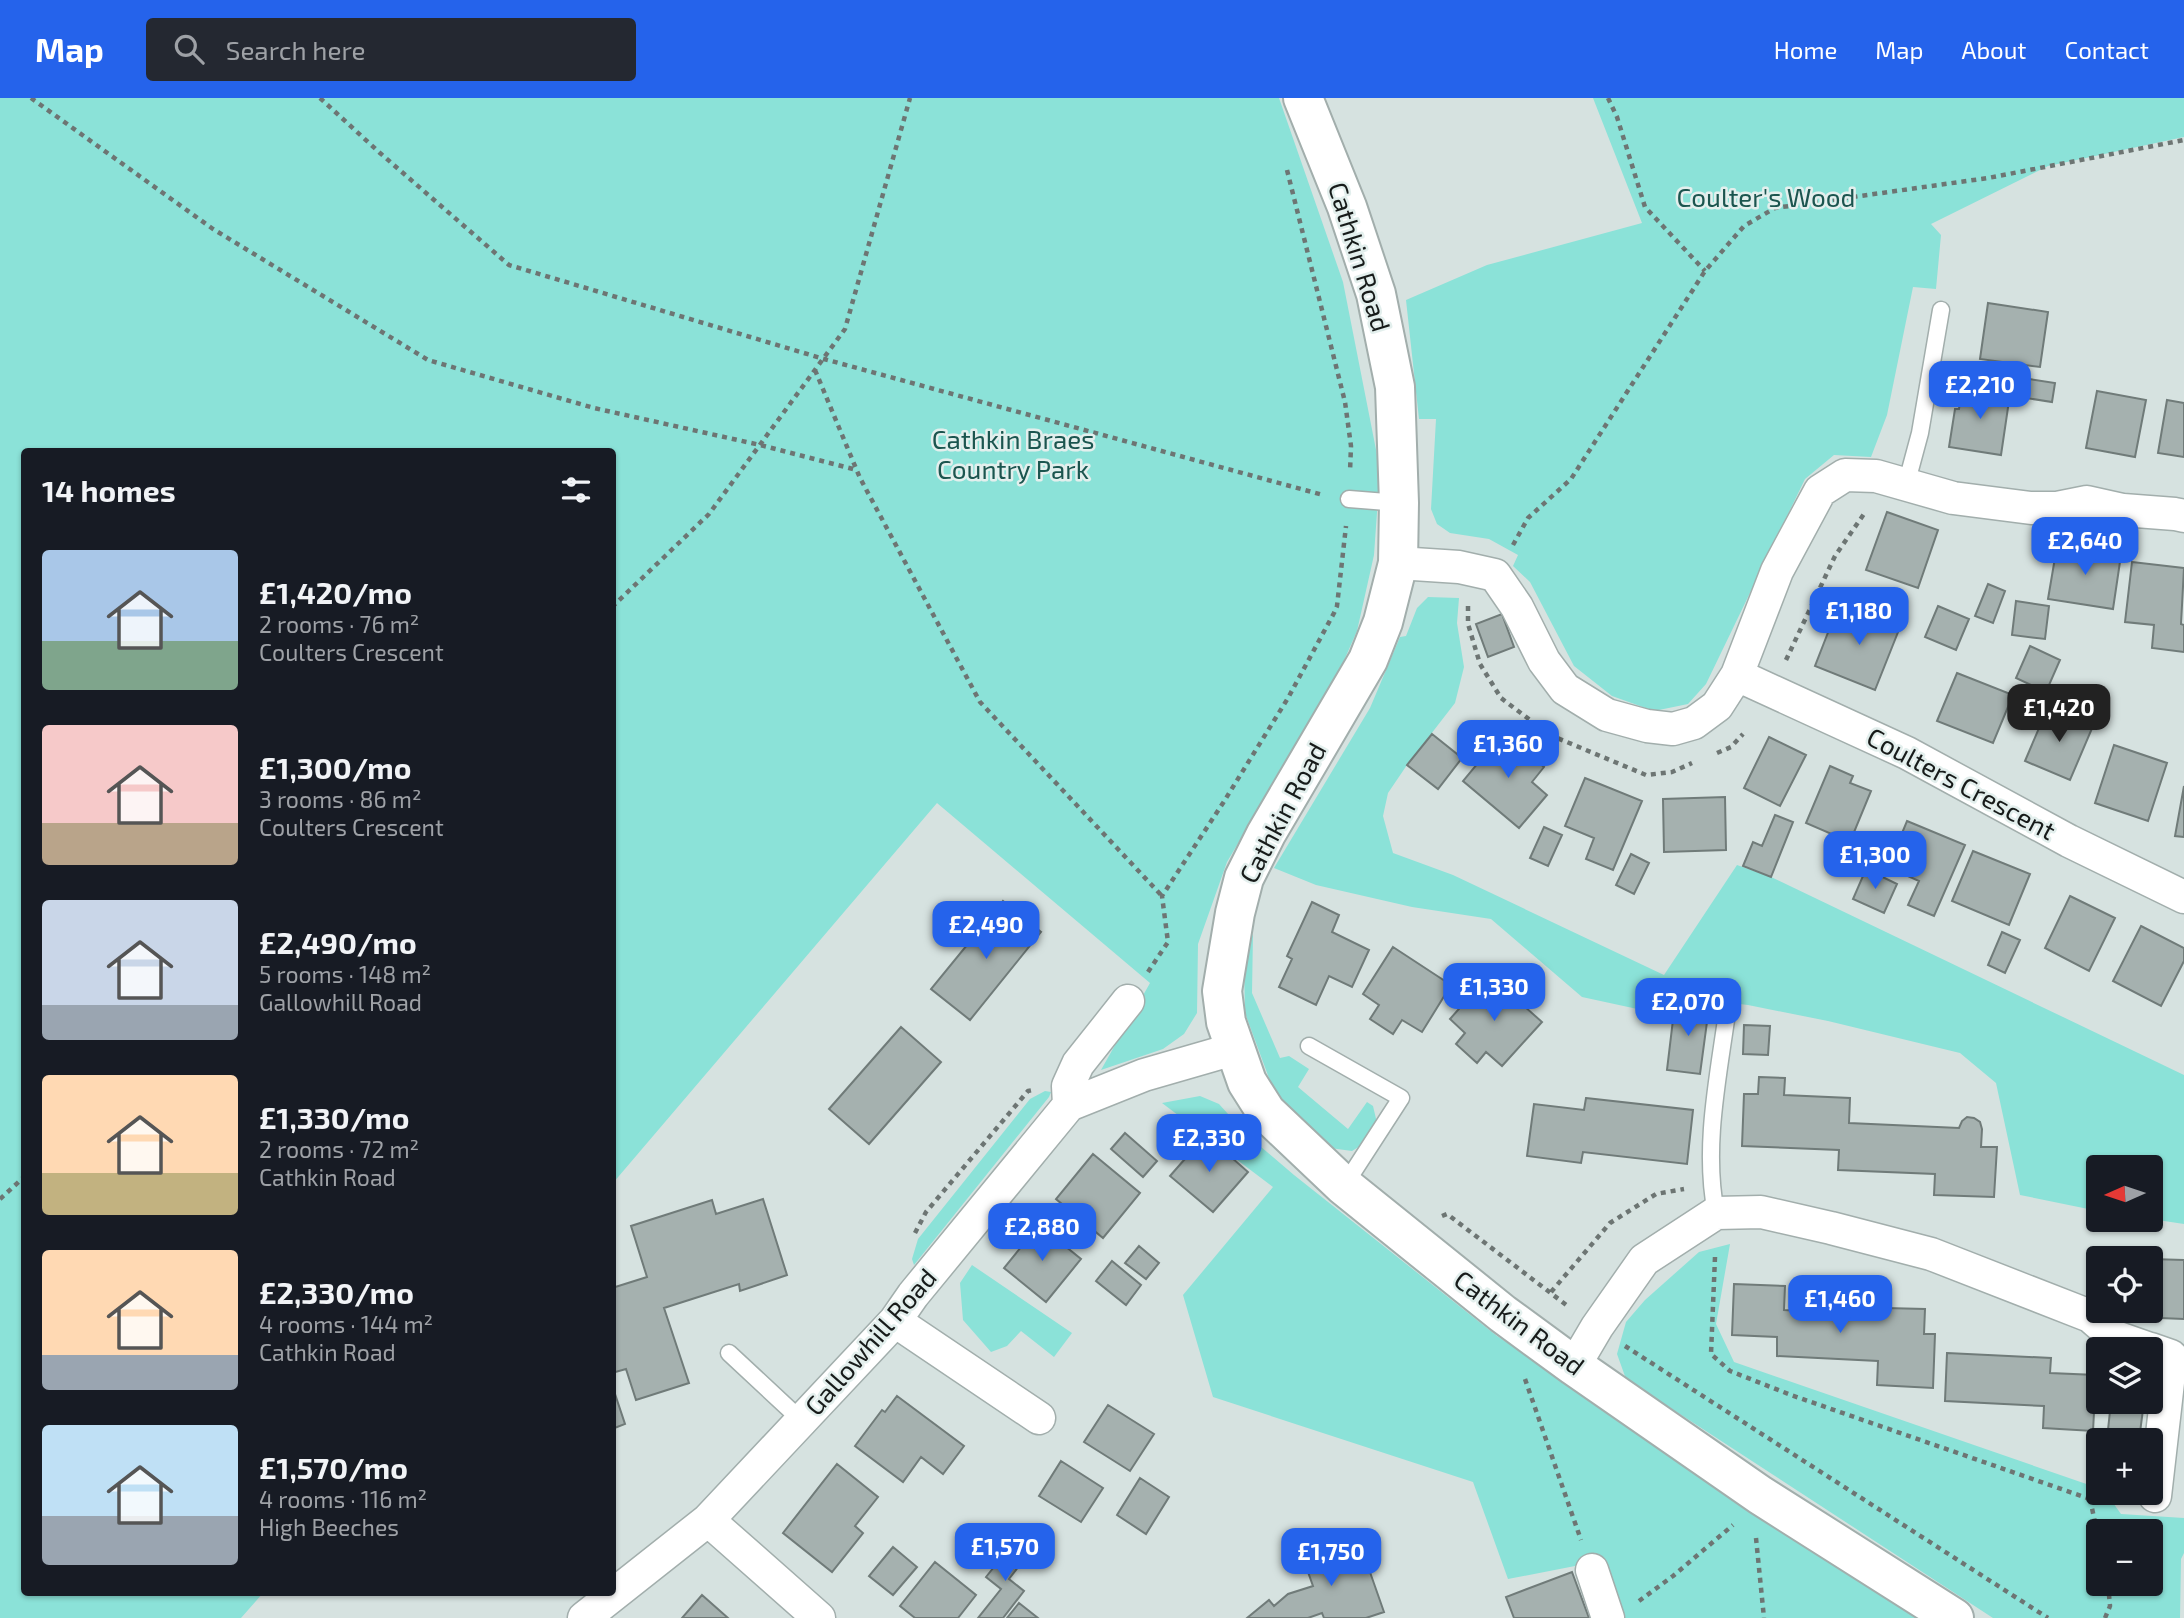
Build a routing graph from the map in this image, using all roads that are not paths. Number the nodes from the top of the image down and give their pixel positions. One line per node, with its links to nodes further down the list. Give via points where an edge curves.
1 (1303, 98): 5 (main road, Cathkin Road, via 1376,294 1395,387)
2 (1941, 310): 3 (lane, via 1920,433)
3 (1906, 485): 6 (street, via 1954,498 2031,508 2087,502); 8 (street, via 1875,476 1845,475 1820,491 1777,571)
4 (1349, 499): 5 (lane)
5 (1399, 503): 7 (main road, Cathkin Road)
6 (2184, 516)
7 (1398, 563): 8 (street, via 1482,572 1517,607 1544,661 1566,689 1607,715 1673,729 1694,723 1717,706); 13 (main road, Cathkin Road, via 1368,660 1244,878 1222,990)
8 (1737, 675): 9 (street, Coulters Crescent, via 1908,753 2069,841)
9 (2184, 897)
10 (1128, 1001): 14 (street, via 1078,1064 1068,1086)
11 (1727, 1013): 16 (lane, via 1712,1125)
12 (1309, 1046): 15 (lane, via 1401,1098)
13 (1234, 1049): 14 (street, Gallowhill Road, via 1144,1075); 15 (main road, Cathkin Road, via 1266,1112)
14 (1069, 1105): 17 (street, Gallowhill Road)
15 (1344, 1186): 21 (main road, Cathkin Road)
16 (1714, 1200): 18 (street, via 1931,1254 2090,1316); 21 (street, via 1644,1260)
17 (895, 1321): 22 (street); 23 (street, Gallowhill Road)
18 (2116, 1337)
19 (729, 1353): 23 (lane)
20 (2163, 1353): 24 (street, via 2171,1356)
21 (1574, 1366): 32 (main road, Cathkin Road, via 1760,1495)
22 (1039, 1418)
23 (802, 1421): 25 (street, Gallowhill Road)
24 (2163, 1428)
25 (708, 1520): 27 (street, Gallowhill Road); 31 (street)
26 (1592, 1570): 29 (street)
27 (616, 1593)
28 (612, 1596): 30 (street, Gallowhill Road)
29 (1622, 1611)
30 (584, 1618)
31 (819, 1618)
32 (1954, 1618)

